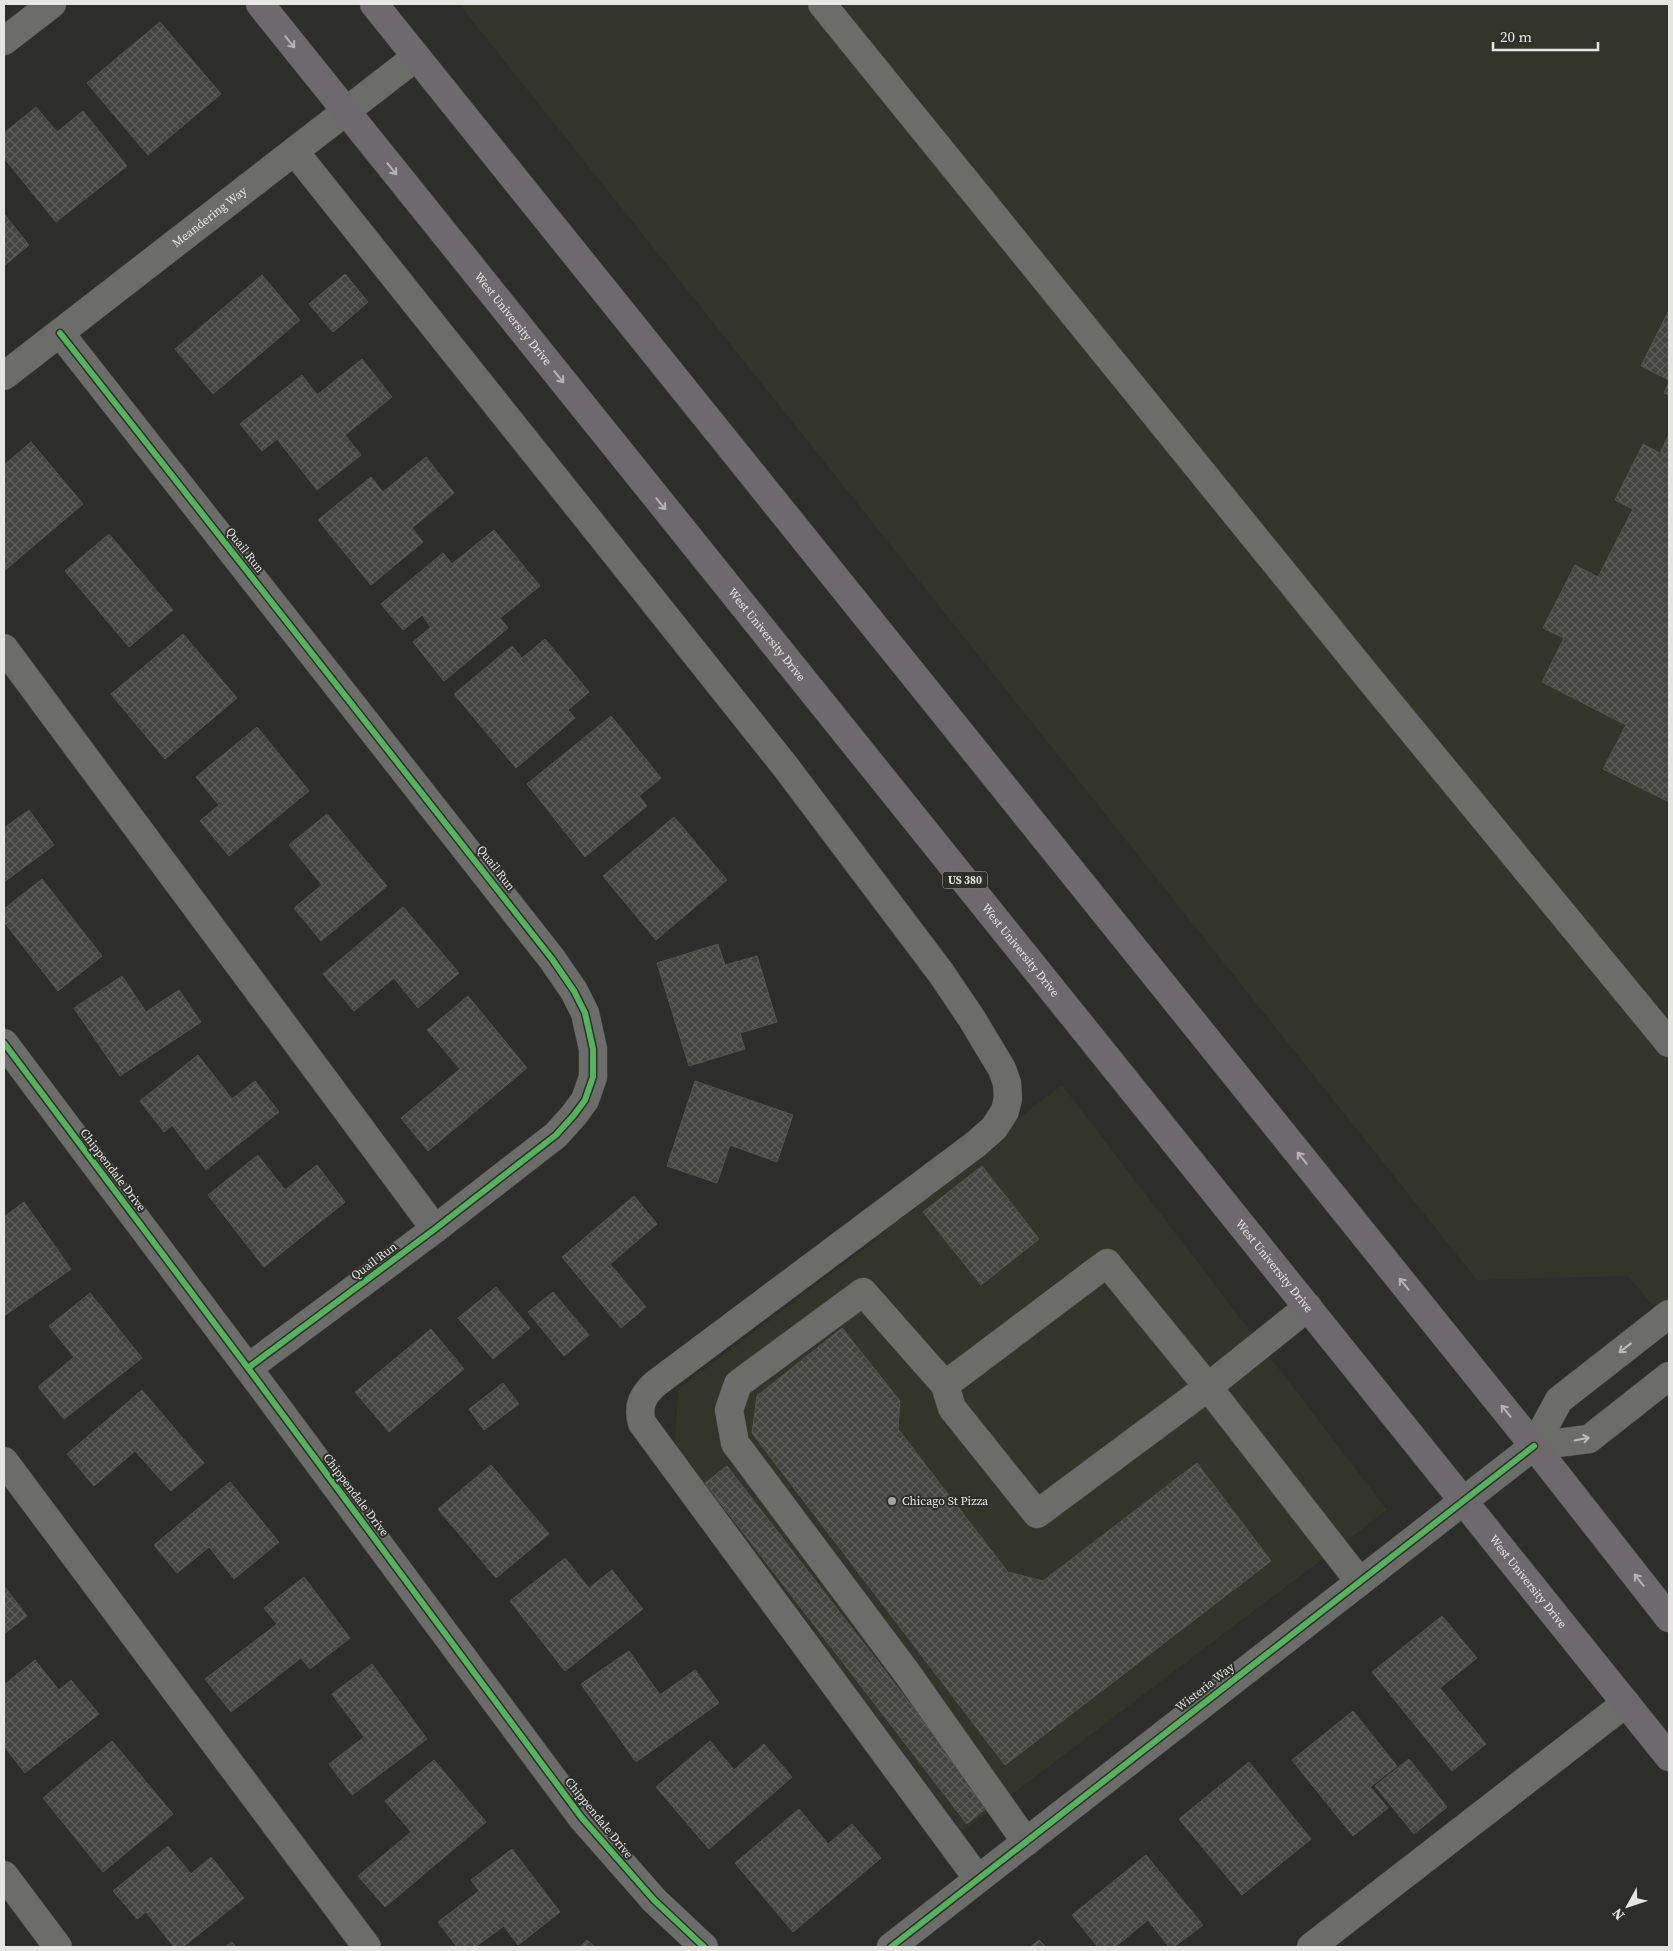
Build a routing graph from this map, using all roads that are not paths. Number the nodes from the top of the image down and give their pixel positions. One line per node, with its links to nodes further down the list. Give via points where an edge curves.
1 (52, 4): 5 (street)
2 (260, 4): 7 (highway, West University Drive / US 380, one-way to 7)
3 (374, 4): 6 (highway)
4 (822, 4): 13 (street)
5 (4, 41)
6 (416, 57): 7 (street, Meandering Way); 21 (highway, one-way to 6)
7 (346, 112): 8 (street, Meandering Way); 15 (highway, West University Drive / US 380, one-way to 15)
8 (295, 152): 9 (street, Meandering Way); 30 (street, via 785,766 941,973 1002,1069 1008,1098 994,1128 655,1384 641,1403 639,1413 642,1422)
9 (60, 333): 10 (street, Meandering Way); 14 (street, Quail Run, via 552,959 585,1013 593,1049 593,1077 585,1100 556,1135)
10 (4, 376)
11 (4, 648): 14 (street)
12 (4, 1043): 17 (street, Chippendale Drive)
13 (1669, 1043)
14 (435, 1229): 17 (street, Quail Run)
15 (1308, 1307): 20 (street); 23 (highway, West University Drive / US 380)
16 (1669, 1314): 21 (street, one-way to 21, via 1559,1400)
17 (248, 1368): 33 (street, Chippendale Drive, via 582,1818 654,1900)
18 (1669, 1376): 21 (street, one-way to 18, via 1588,1439)
19 (945, 1385): 20 (street, via 1107,1264); 20 (street, via 952,1408 1037,1514); 28 (street, via 863,1292 738,1384 729,1410 735,1443 907,1673)
20 (1208, 1388): 24 (street)
21 (1534, 1446): 23 (street, Wisteria Way); 25 (highway, one-way to 21)
22 (4, 1461): 32 (street)
23 (1463, 1500): 24 (street, Wisteria Way); 26 (highway, West University Drive / US 380)
24 (1359, 1582): 28 (street, Wisteria Way)
25 (1669, 1618)
26 (1626, 1703): 27 (highway, West University Drive / US 380); 35 (street)
27 (1669, 1757)
28 (1026, 1842): 30 (street, Wisteria Way)
29 (4, 1875): 31 (street)
30 (978, 1879): 34 (street, Wisteria Way)
31 (58, 1947)
32 (367, 1947)
33 (704, 1947)
34 (891, 1947)
35 (1311, 1947)

